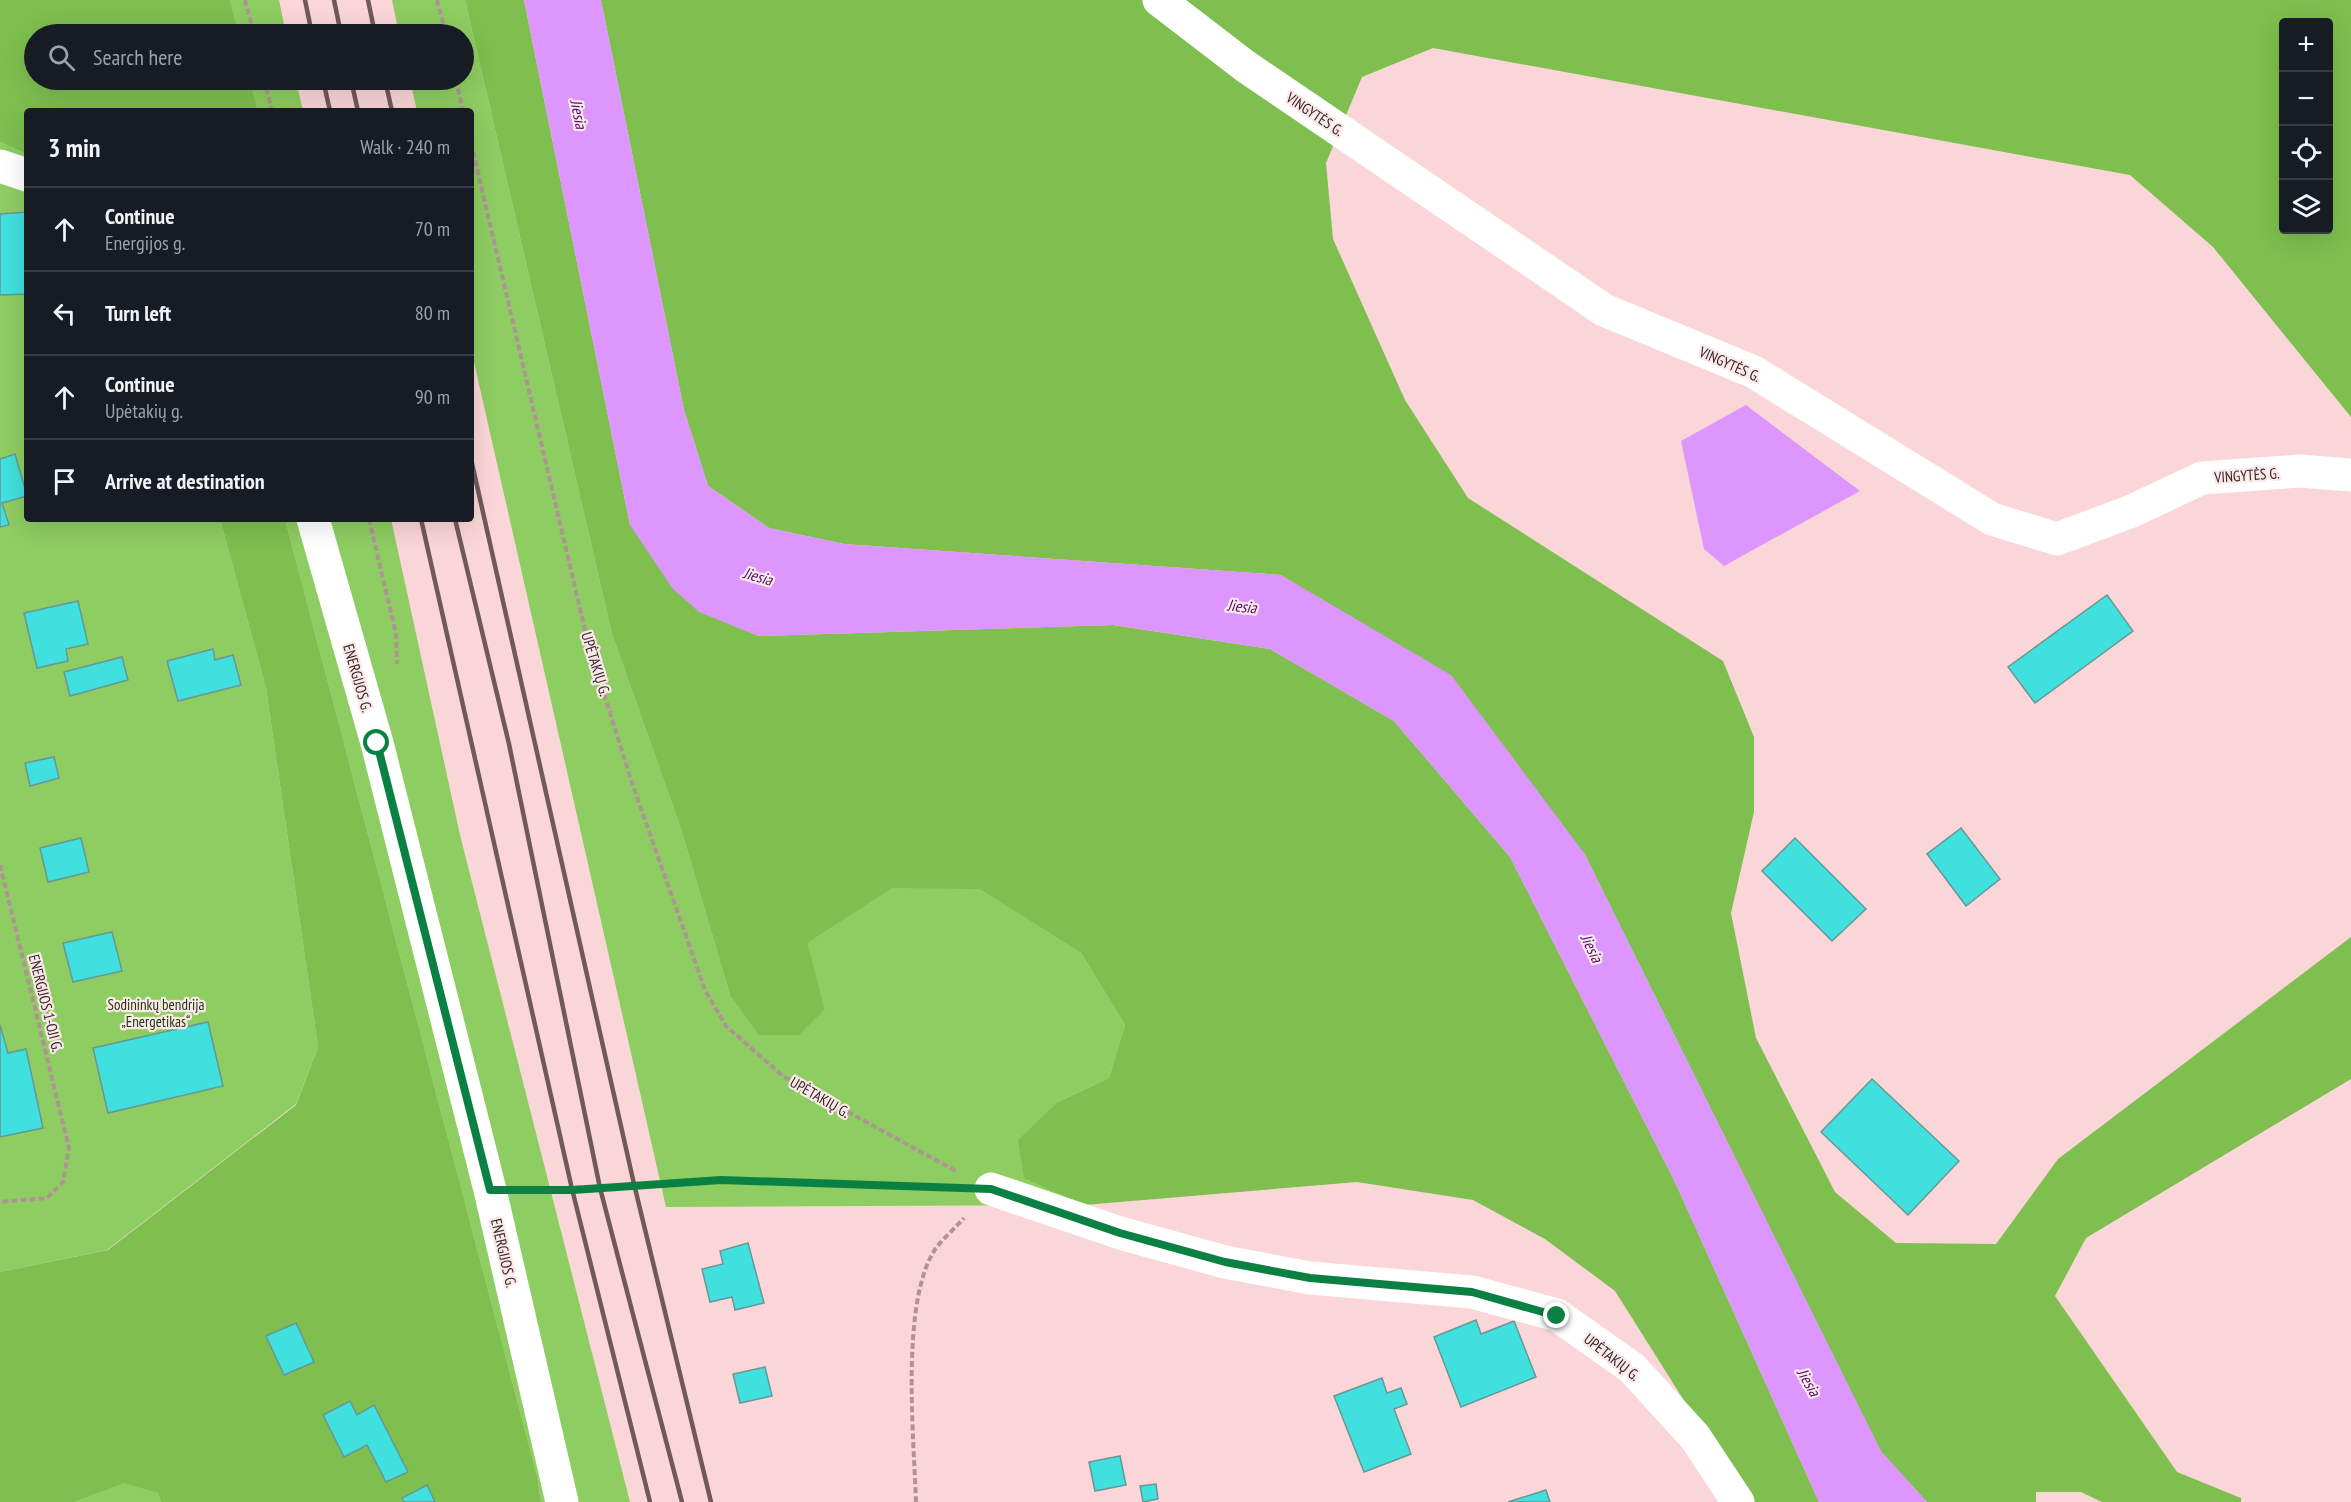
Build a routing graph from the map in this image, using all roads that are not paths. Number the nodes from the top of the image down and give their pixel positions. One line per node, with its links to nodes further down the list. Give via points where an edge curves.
1 (1159, 0): 4 (street, VINGYTĖS G., via 1245,66 1604,310 1754,372 1992,519 2057,539 2132,511 2202,478 2300,471)
2 (0, 166): 3 (street)
3 (24, 174)
4 (2351, 475)
5 (314, 522): 7 (street, ENERGIJOS G., via 377,743 490,1190)
6 (991, 1189): 8 (street, UPĖTAKIŲ G., via 1120,1233 1225,1262 1310,1278 1472,1292 1557,1316 1632,1368 1695,1437)
7 (562, 1502)
8 (1737, 1502)

